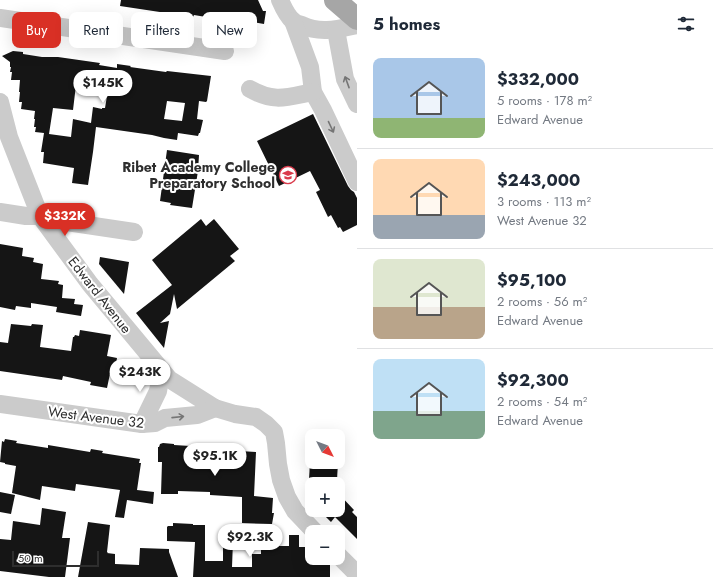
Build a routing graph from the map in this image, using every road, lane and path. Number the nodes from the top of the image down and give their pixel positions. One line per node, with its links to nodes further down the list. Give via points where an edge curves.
1 (280, 0): 5 (street)
2 (335, 0): 4 (main road)
3 (0, 18): 8 (street)
4 (357, 19)
5 (293, 21): 7 (street, via 315,30); 10 (street, via 310,67)
6 (357, 25): 7 (street)
7 (336, 30): 12 (street, one-way to 7, via 345,79)
8 (224, 51)
9 (250, 89): 10 (street, via 277,98)
10 (313, 92): 13 (street, one-way to 13)
11 (0, 102): 15 (street, Edward Avenue, via 9,137)
12 (357, 104)
13 (357, 182)
14 (0, 212): 15 (street)
15 (40, 216): 16 (street); 17 (street, Edward Avenue, via 90,284)
16 (134, 232)
17 (162, 370): 19 (street, Edward Avenue, via 169,379); 20 (street, via 158,391)
18 (0, 404): 20 (street, West Avenue 32)
19 (214, 408): 20 (street, West Avenue 32, one-way to 19, via 155,423 165,418 197,415); 21 (street, Edward Avenue, via 256,417 274,432 281,480 287,497 295,511)
20 (142, 424)
21 (308, 525)
22 (345, 562): 23 (street)
23 (357, 574)

